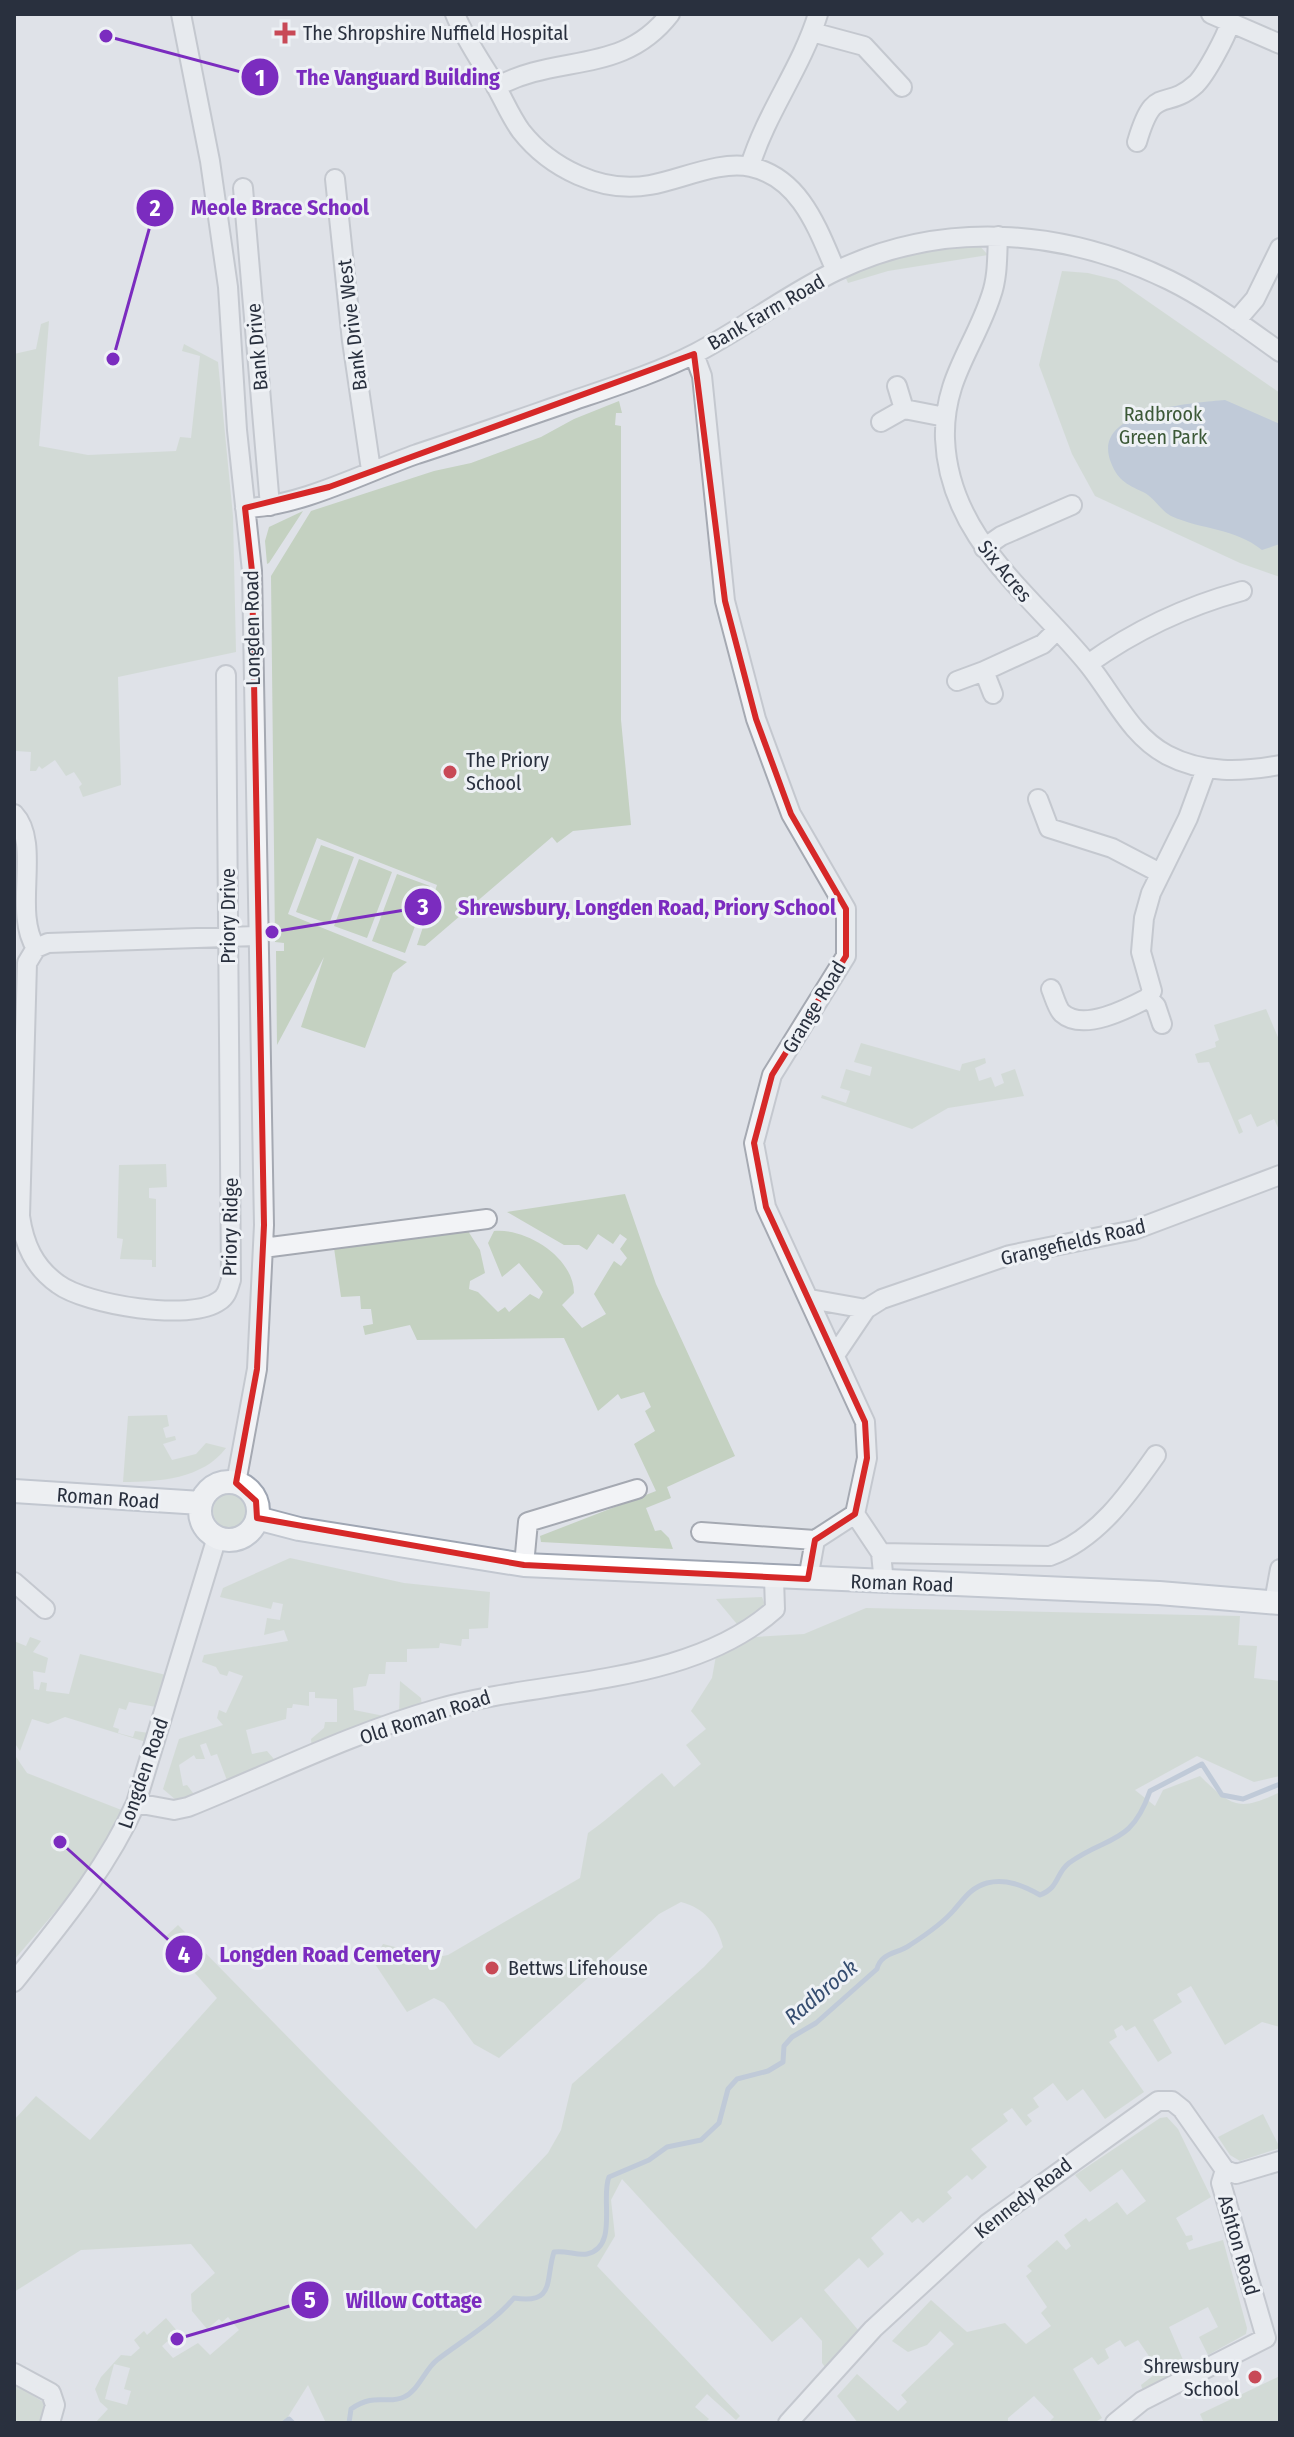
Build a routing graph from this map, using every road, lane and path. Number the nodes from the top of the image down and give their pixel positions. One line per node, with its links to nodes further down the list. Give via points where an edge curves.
1 (181, 14): 26 (street, Longden Road, via 228,287)
2 (455, 14): 8 (street)
3 (670, 14): 8 (street, via 634,47 610,58 520,73)
4 (1211, 14): 6 (street)
5 (815, 23): 9 (street, via 864,46); 11 (street, via 762,128)
6 (1230, 23): 7 (street); 10 (street, via 1198,82 1182,94 1160,99 1146,114)
7 (1280, 44)
8 (496, 87): 11 (street, via 520,130 549,160 579,176 613,185 648,186 701,171)
9 (902, 87)
10 (1137, 142)
11 (750, 166): 16 (street, via 794,192 809,211)
12 (335, 179): 24 (street, Bank Drive West)
13 (243, 188): 25 (street, Bank Drive)
14 (998, 236): 16 (street, Bank Farm Road, via 949,237 906,246); 17 (street, Bank Farm Road, via 1098,250 1171,281); 22 (street, Six Acres, via 993,293 952,382)
15 (1280, 248): 17 (street, via 1255,299)
16 (836, 271): 19 (street, Bank Farm Road)
17 (1236, 321): 18 (street, Bank Farm Road)
18 (1280, 352)
19 (694, 354): 24 (street, Bank Farm Road); 51 (street, Grange Road, via 702,376 725,601 756,719 791,814 846,909 846,956 772,1075 754,1143 766,1207)
20 (897, 386): 21 (street)
21 (904, 409): 22 (street); 23 (street)
22 (945, 417): 28 (street, Six Acres, via 948,464 968,521)
23 (881, 422)
24 (371, 470): 25 (street, Bank Farm Road)
25 (270, 506): 26 (street, Bank Farm Road)
26 (245, 508): 42 (street, Longden Road, via 252,571)
27 (1065, 514): 28 (street, via 1001,536)
28 (984, 548): 30 (street, Six Acres)
29 (1229, 590): 31 (street, via 1142,631)
30 (1056, 631): 31 (street, Six Acres); 32 (street, via 1043,644)
31 (1088, 664): 37 (street, Six Acres, via 1140,735 1164,754)
32 (984, 671): 34 (street); 35 (street)
33 (226, 675): 41 (street, Priory Drive)
34 (957, 681)
35 (993, 694)
36 (1280, 765): 37 (street, Six Acres)
37 (1206, 769): 40 (street)
38 (1038, 799): 40 (street, via 1044,833 1121,851)
39 (14, 814): 43 (street, Priory Ridge, via 24,834 28,930)
40 (1160, 873): 45 (street, via 1143,929 1141,952 1152,991)
41 (229, 935): 42 (street); 43 (street, via 48,943); 47 (street, Priory Drive)
42 (257, 936): 50 (street, Longden Road)
43 (36, 948): 47 (street, Priory Ridge, via 27,963 20,1216 29,1253 43,1271 75,1294 118,1307 205,1308 217,1303 231,1280)
44 (1051, 989): 45 (street, via 1057,1017 1076,1020 1091,1020)
45 (1148, 998): 46 (street)
46 (1162, 1024)
47 (230, 1157)
48 (1280, 1175): 52 (street, Grangefields Road, via 1134,1230 1010,1255)
49 (487, 1219): 50 (street)
50 (263, 1248): 55 (street, Longden Road, via 257,1369)
51 (810, 1299): 52 (street); 53 (street, Grange Road)
52 (866, 1309): 53 (street)
53 (835, 1355): 59 (street, Grange Road, via 868,1440)
54 (1156, 1455): 64 (street, Roman Road, via 1121,1503 1068,1550 1050,1556)
55 (236, 1483): 58 (main road, via 217,1485); 60 (main road, via 249,1489)
56 (637, 1489): 65 (street, via 528,1522)
57 (14, 1491): 58 (main road, Roman Road)
58 (201, 1503): 62 (main road, via 201,1518)
59 (855, 1514): 63 (street); 64 (street)
60 (257, 1518): 62 (main road, via 241,1538); 65 (main road, Roman Road)
61 (701, 1532): 63 (street)
62 (217, 1537): 73 (street, Longden Road)
63 (815, 1540): 68 (street)
64 (881, 1553): 70 (street)
65 (524, 1565): 67 (main road, Roman Road)
66 (1280, 1569): 71 (street)
67 (774, 1578): 68 (main road, Roman Road); 73 (street, Old Roman Road, via 775,1609 750,1632 705,1652 615,1677 496,1693 434,1710 188,1807 174,1810)
68 (808, 1579): 70 (main road, Roman Road)
69 (14, 1582): 72 (street)
70 (884, 1583): 71 (main road, Roman Road)
71 (1277, 1602)
72 (45, 1609)
73 (136, 1803): 74 (street, Longden Road, via 95,1880)
74 (14, 1982)
75 (1280, 2161): 76 (street, via 1236,2174)
76 (1225, 2170): 79 (street, Kennedy Road, via 1182,2109 1172,2101 1158,2101 987,2224 873,2329); 80 (street, Ashton Road, via 1221,2183 1266,2338 1142,2401)
77 (14, 2373): 78 (street, via 51,2393 55,2405)
78 (50, 2423)
79 (788, 2423)
80 (1115, 2423)

